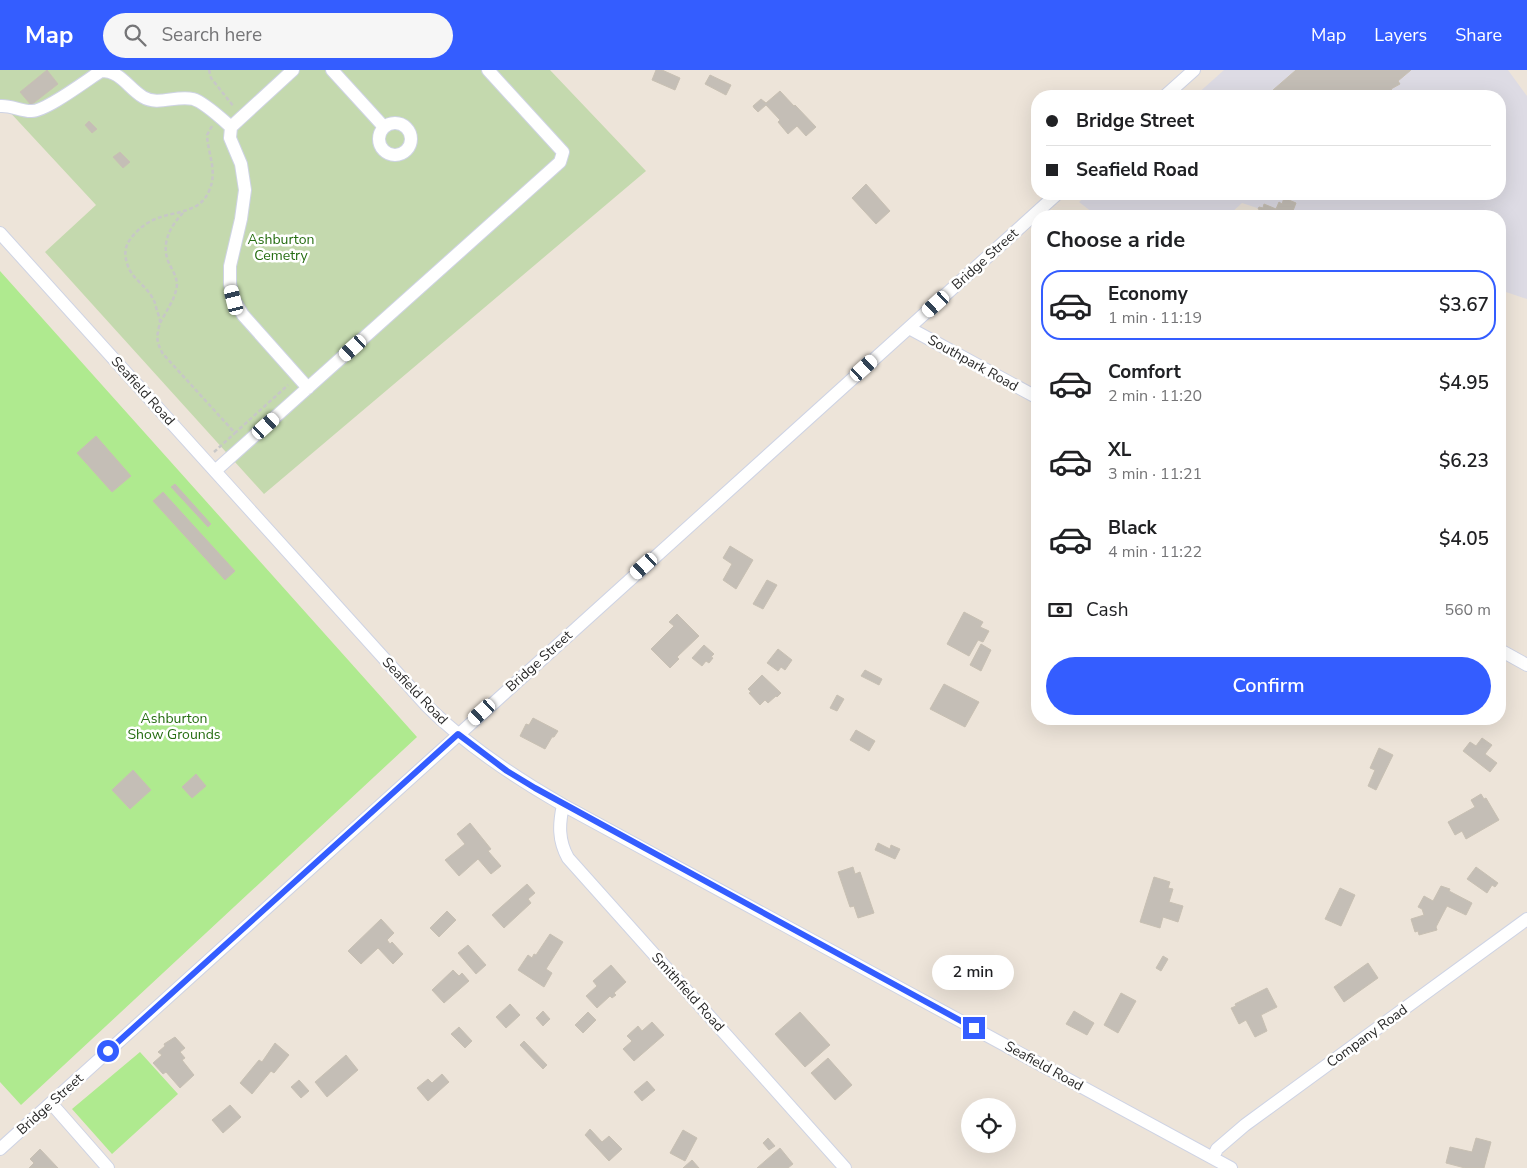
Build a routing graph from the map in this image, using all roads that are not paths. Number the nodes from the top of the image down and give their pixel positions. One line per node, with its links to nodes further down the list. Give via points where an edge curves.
1 (293, 70): 7 (street)
2 (332, 70): 8 (street)
3 (488, 70): 14 (street, via 563,152 560,162)
4 (1194, 70): 5 (street)
5 (1172, 90)
6 (0, 106): 7 (street, via 32,112 101,71 112,71 144,98 157,101 179,97 195,99)
7 (231, 126): 14 (street, via 230,138 241,164 245,190 230,266 234,300 243,315)
8 (384, 127)
9 (1050, 200): 10 (street, Bridge Street)
10 (1039, 210)
11 (1031, 217): 13 (street, Bridge Street)
12 (0, 233): 16 (street, Seafield Road)
13 (908, 328): 15 (street, Southpark Road); 19 (street, Bridge Street)
14 (308, 388): 16 (street)
15 (1031, 394)
16 (215, 471): 19 (street, Seafield Road, via 427,706)
17 (1506, 653): 18 (street)
18 (1527, 664)
19 (458, 734): 20 (street, Seafield Road, via 507,771); 22 (street, Bridge Street)
20 (563, 804): 24 (street, Seafield Road); 26 (street, Smithfield Road, via 559,828 562,847 568,858)
21 (1527, 918): 24 (street, Company Road, via 1245,1125 1217,1149)
22 (51, 1103): 23 (street, Bridge Street); 25 (street)
23 (0, 1149)
24 (1213, 1158): 27 (street, Seafield Road)
25 (108, 1168)
26 (845, 1168)
27 (1231, 1168)

